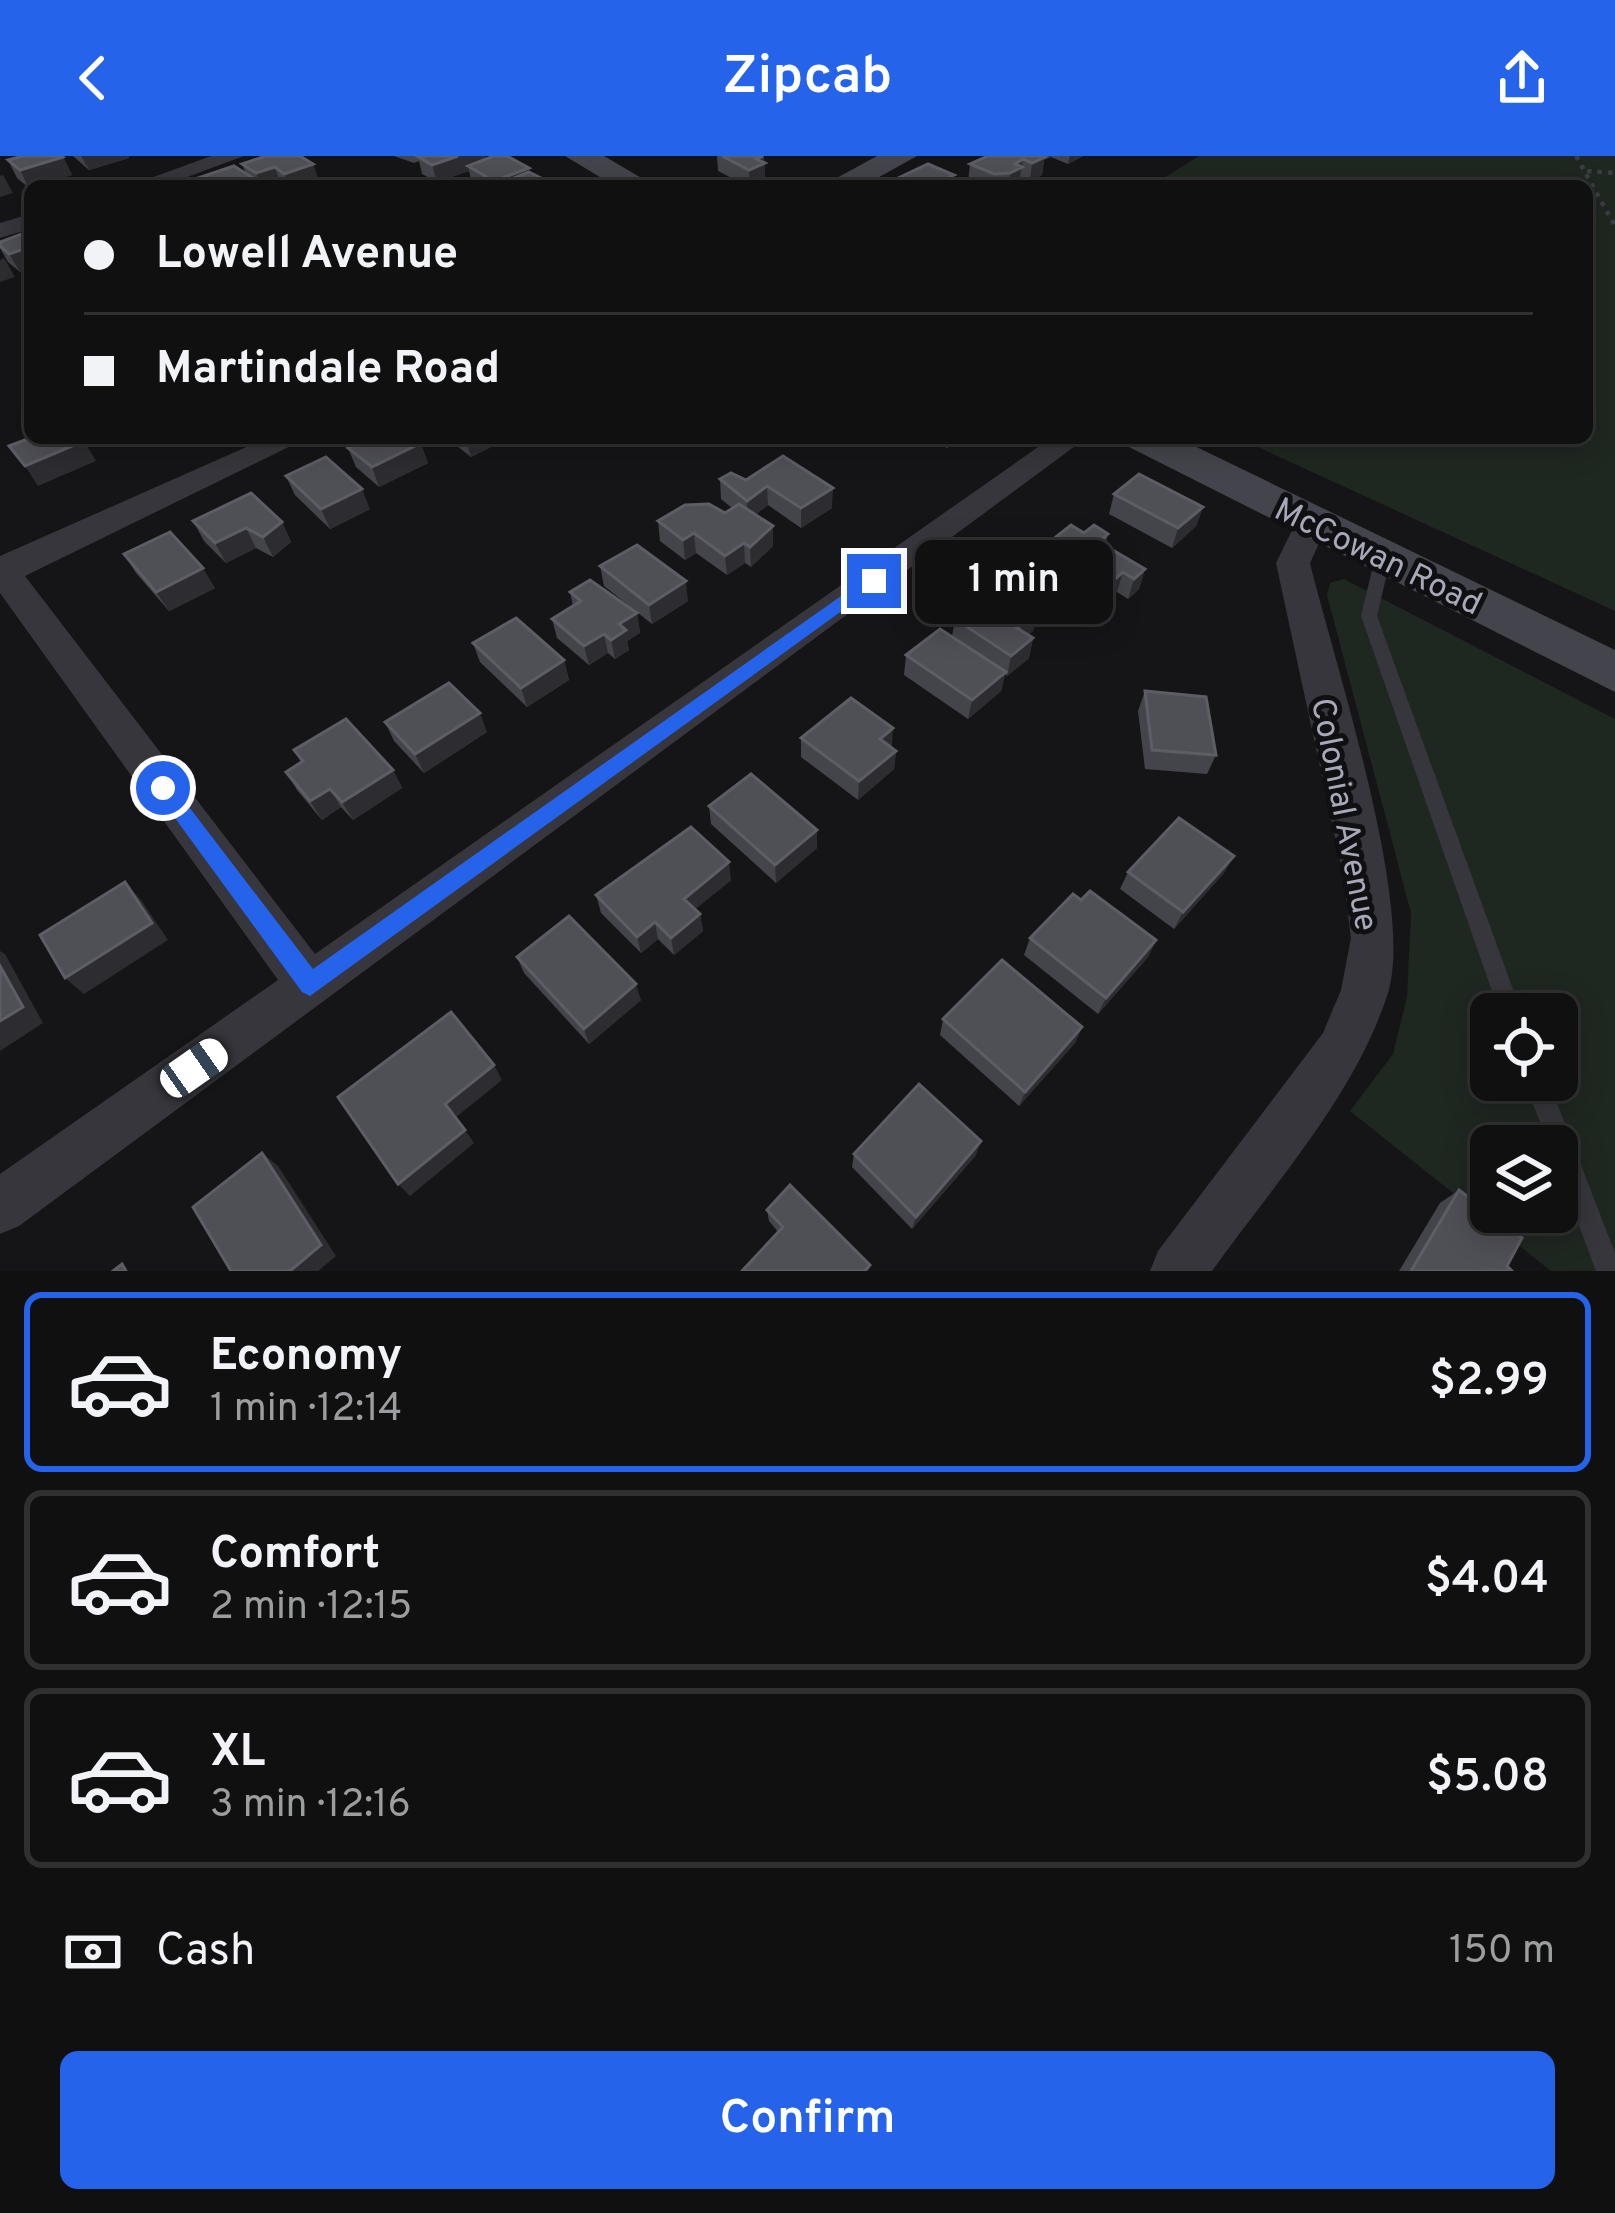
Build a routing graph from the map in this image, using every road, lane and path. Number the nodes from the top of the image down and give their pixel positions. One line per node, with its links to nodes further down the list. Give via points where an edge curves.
1 (233, 156): 7 (street)
2 (580, 156): 8 (street)
3 (902, 156): 9 (street)
4 (1576, 156): 5 (path)
5 (1585, 171): 6 (path); 10 (path)
6 (1615, 173)
7 (159, 180)
8 (627, 180)
9 (851, 180)
10 (1590, 180)
11 (1593, 186): 12 (path)
12 (1615, 226)
13 (279, 444): 18 (street)
14 (1063, 444): 20 (street)
15 (1156, 444): 16 (street, McCowan Road)
16 (1312, 522): 17 (street, McCowan Road); 24 (street, Colonial Avenue, via 1293,563 1365,874 1374,938 1368,973 1340,1050)
17 (1383, 557): 19 (street, McCowan Road); 21 (lane, via 1369,616)
18 (1, 572): 20 (street)
19 (1615, 673)
20 (310, 985): 23 (street)
21 (1504, 993)
22 (1544, 1101): 25 (lane)
23 (0, 1207)
24 (1178, 1271)
25 (1609, 1271)

